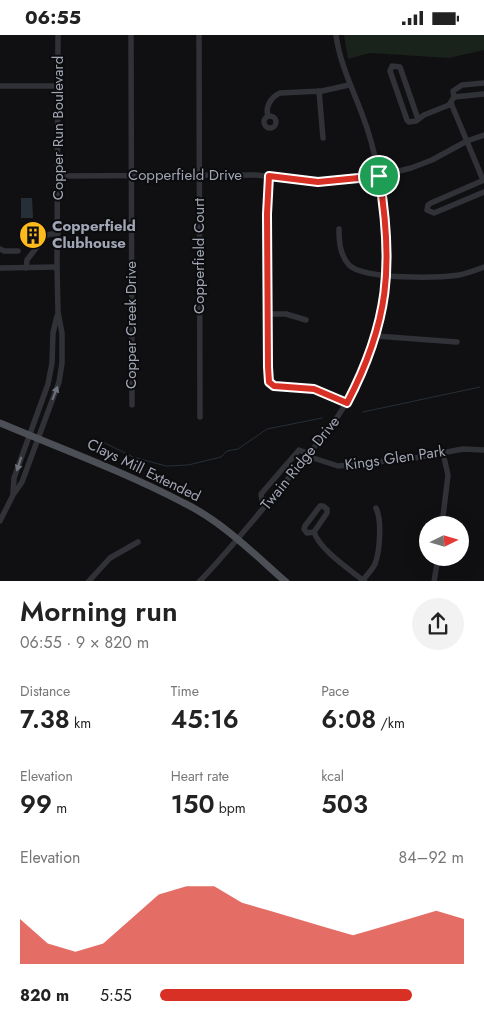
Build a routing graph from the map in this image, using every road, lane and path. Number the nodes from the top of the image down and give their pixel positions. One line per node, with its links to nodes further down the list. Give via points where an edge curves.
1 (58, 35): 8 (street, Copper Run Boulevard)
2 (131, 35): 18 (street, Copper Creek Drive)
3 (199, 35): 19 (street, Copperfield Court)
4 (336, 35): 6 (street, Twain Ridge Drive)
5 (484, 83): 11 (street, via 459,86 453,91)
6 (350, 85): 9 (street); 22 (street, Twain Ridge Drive, via 370,137)
7 (0, 86): 8 (street)
8 (58, 86): 20 (street, Copper Run Boulevard)
9 (319, 91): 13 (street, via 275,95 269,104); 16 (street)
10 (484, 94): 11 (street)
11 (454, 97): 12 (street)
12 (451, 103): 14 (street); 17 (street)
13 (268, 116)
14 (418, 119): 14 (street, via 400,67 392,65 390,71 407,121)
15 (484, 135): 17 (street, Copperfield Drive)
16 (322, 138)
17 (467, 141): 22 (street, Copperfield Drive, via 421,164); 23 (street)
18 (131, 175): 19 (street, Copperfield Drive); 20 (street, Copperfield Drive); 40 (street, Copper Creek Drive)
19 (199, 175): 21 (street, Copperfield Drive); 41 (street, Copperfield Court)
20 (58, 176): 26 (street, Copper Run Boulevard)
21 (269, 176): 22 (street, Copperfield Drive, via 318,182); 35 (street)
22 (379, 176): 33 (street, Twain Ridge Drive, via 387,241)
23 (484, 180): 24 (street, via 431,203 427,210 434,213)
24 (484, 192)
25 (338, 229): 33 (street, via 340,248 350,265 362,272)
26 (58, 233): 29 (street, via 46,235 27,260); 30 (street, Copper Run Boulevard)
27 (0, 249): 28 (street)
28 (18, 251)
29 (26, 267): 30 (street); 32 (street)
30 (57, 267): 34 (street, Copper Run Boulevard)
31 (484, 267): 33 (street, via 445,277)
32 (0, 268)
33 (386, 275): 37 (street, Twain Ridge Drive)
34 (58, 312): 43 (street, Copper Run Boulevard, via 46,391); 44 (street, Copper Run Boulevard, one-way to 34, via 59,382 62,333)
35 (268, 314): 36 (street, via 286,314); 39 (street, via 268,378 271,384 280,388 314,389)
36 (306, 320)
37 (376, 336): 38 (street); 39 (street, Twain Ridge Drive)
38 (457, 342)
39 (347, 403): 47 (street, Twain Ridge Drive)
40 (132, 405)
41 (200, 417)
42 (0, 423): 43 (main road, Clays Mill Extended)
43 (29, 435): 44 (main road, Clays Mill Extended); 48 (street, Copper Run Boulevard, one-way to 48, via 14,478)
44 (37, 438): 48 (street, Copper Run Boulevard, via 22,481); 54 (main road, Clays Mill Extended, via 149,485 184,503)
45 (484, 450): 46 (street, Kings Glen Park, via 463,449)
46 (443, 453): 47 (street, Kings Glen Park, via 338,466); 51 (street, via 448,475)
47 (308, 455): 49 (street, Twain Ridge Drive); 49 (street, via 299,450 261,494)
48 (13, 495): 52 (street, Copper Run Boulevard)
49 (266, 504): 54 (street, Twain Ridge Drive)
50 (376, 508): 60 (street, via 380,520 377,555)
51 (443, 516)
52 (0, 521)
53 (314, 532): 53 (street, via 307,533 305,526 323,506 327,513); 60 (street, via 324,547)
54 (238, 539): 58 (street, Twain Ridge Drive); 59 (main road, Clays Mill Extended)
55 (138, 542): 57 (street, via 110,558)
56 (436, 566): 61 (street)
57 (88, 581)
58 (198, 581)
59 (286, 581)
60 (364, 581)
61 (434, 581)

